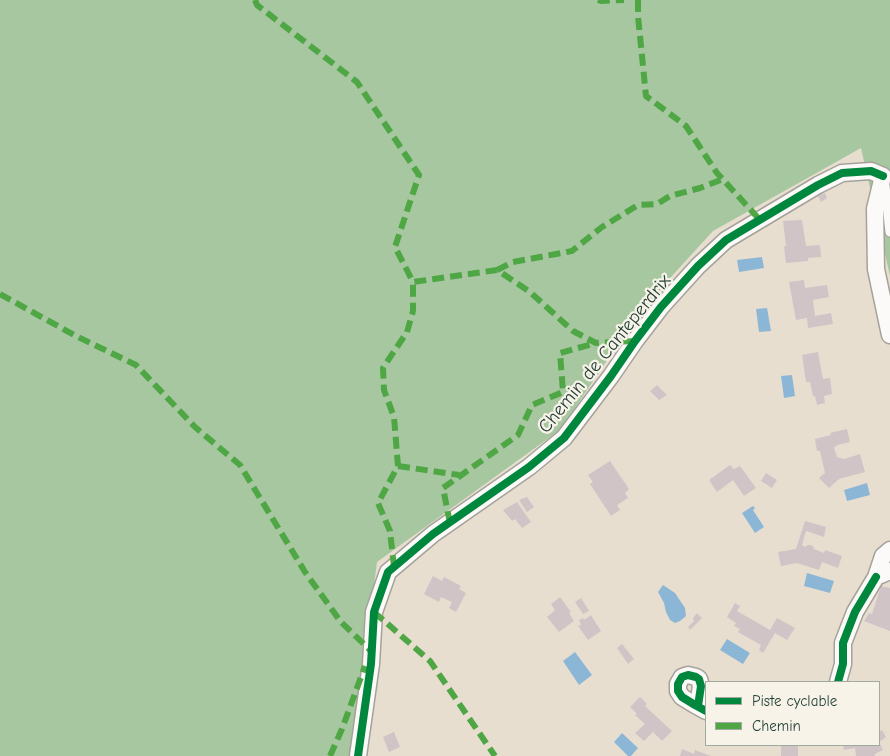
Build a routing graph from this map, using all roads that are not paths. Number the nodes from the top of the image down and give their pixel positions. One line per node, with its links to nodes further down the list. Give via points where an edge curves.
1 (887, 174): 2 (lane); 3 (street, via 875,210 876,269); 7 (street, Chemin de Canteperdrix, via 871,171 842,173 726,240 661,307 564,438 522,472 433,534 388,572 374,612)
2 (890, 232)
3 (890, 335)
4 (890, 550): 5 (street, via 883,556)
5 (883, 574): 6 (street, via 855,612 843,643 843,664)
6 (838, 681)
7 (358, 756)

